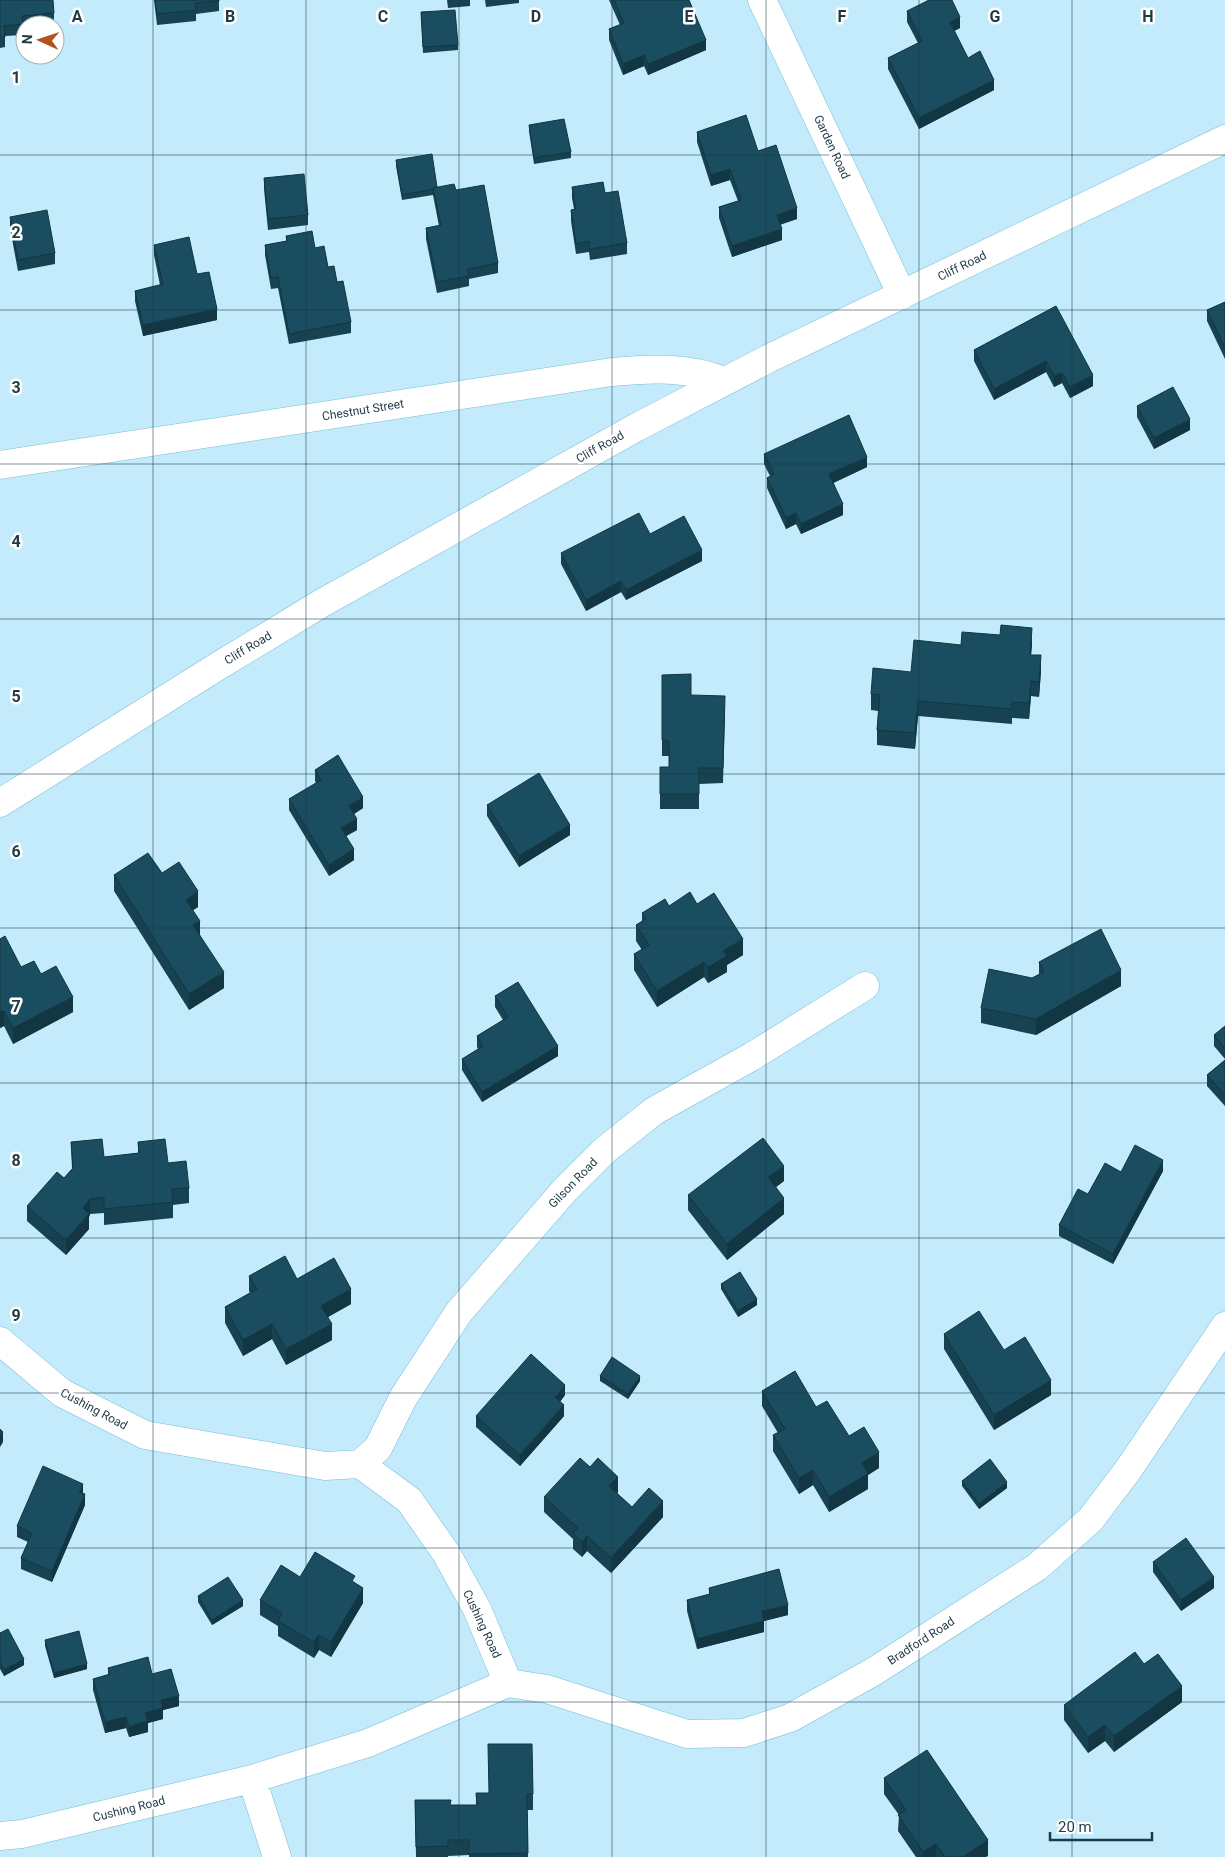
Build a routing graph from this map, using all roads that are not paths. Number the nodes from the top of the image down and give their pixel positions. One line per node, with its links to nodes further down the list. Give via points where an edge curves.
1 (762, 0): 3 (street, Garden Road)
2 (1225, 139): 3 (street, Cliff Road)
3 (902, 295): 4 (street, Cliff Road)
4 (725, 381): 5 (street, Chestnut Street, via 675,369 612,372); 6 (street, Cliff Road, via 594,450 322,604)
5 (0, 465)
6 (0, 803)
7 (865, 986): 10 (street, Gilson Road, via 751,1057 654,1110 605,1150 564,1191 459,1312 403,1398 378,1448)
8 (1225, 1326): 11 (street, Bradford Road, via 1091,1519 1038,1567 872,1672 790,1718 744,1733 687,1734 547,1689)
9 (0, 1341): 10 (street, Cushing Road, via 62,1393 145,1435 326,1466)
10 (360, 1464): 11 (street, Cushing Road, via 409,1500 446,1552 477,1609)
11 (508, 1682): 12 (street, Cushing Road, via 368,1743)
12 (252, 1779): 13 (street, Cushing Road, via 22,1834); 14 (street)
13 (0, 1836)
14 (277, 1857)

